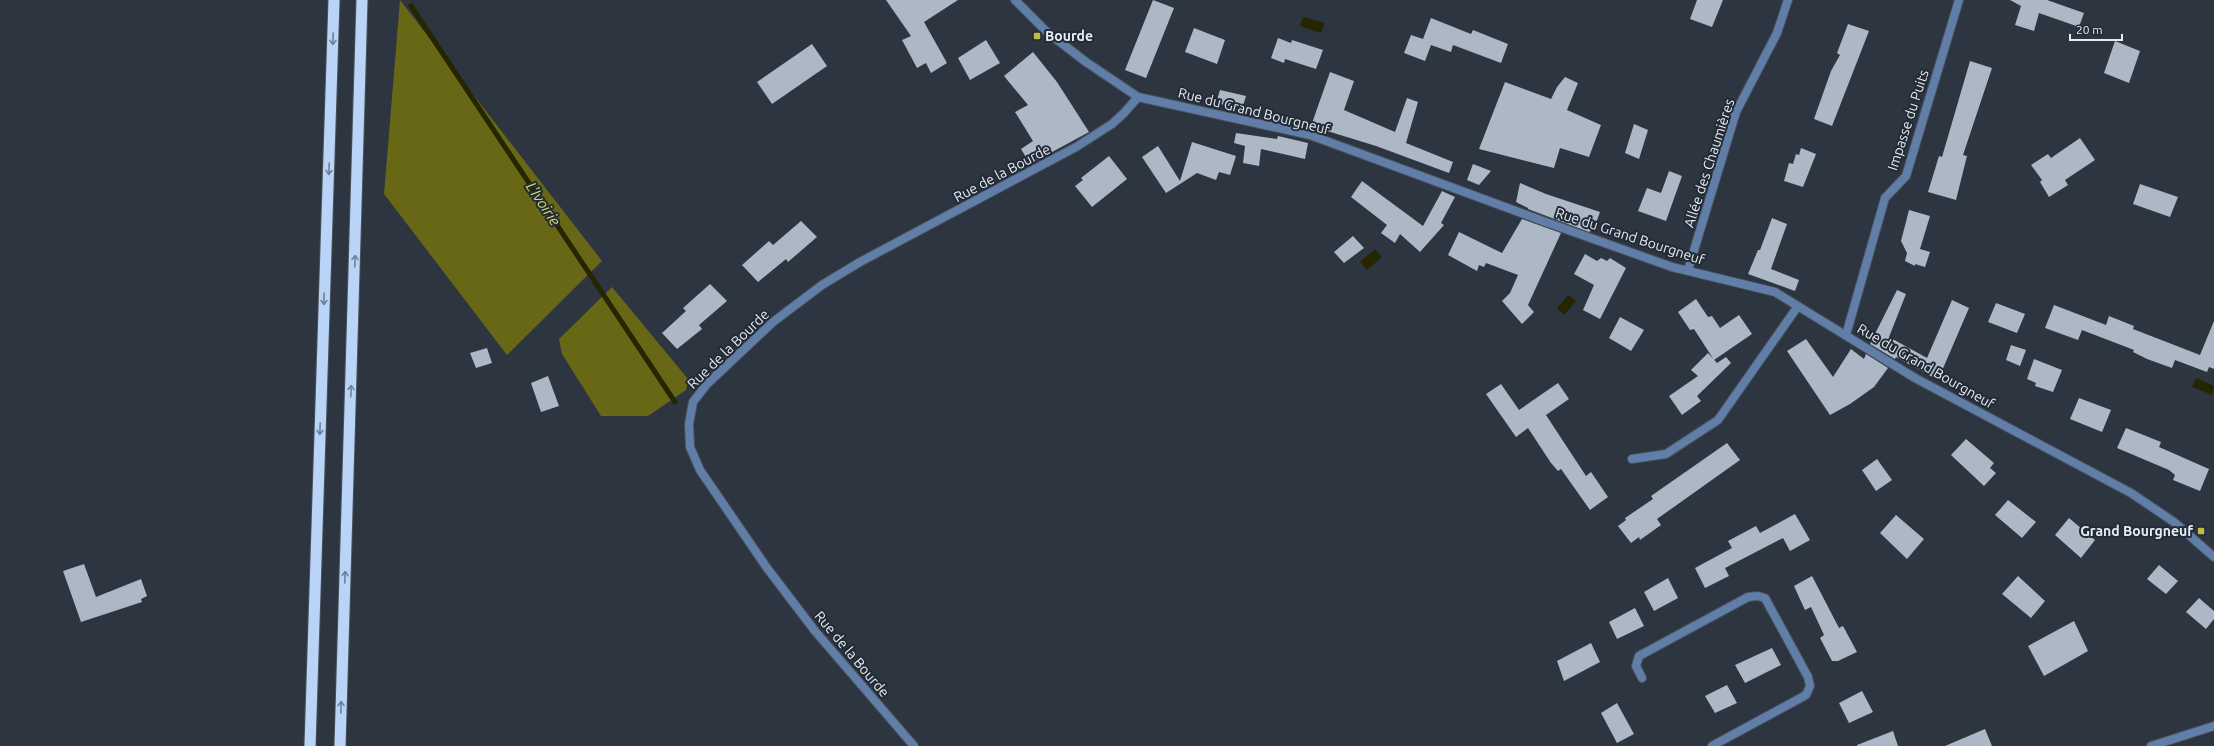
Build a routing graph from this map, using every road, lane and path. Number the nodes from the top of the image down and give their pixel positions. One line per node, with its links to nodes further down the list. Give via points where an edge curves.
1 (334, 0): 14 (highway, one-way to 14)
2 (362, 0): 15 (highway, one-way to 2)
3 (1014, 0): 6 (street, Rue du Grand Bourgneuf, via 1047,32 1086,62)
4 (1788, 0): 7 (street, Allée des Chaumières, via 1777,33 1736,112)
5 (1959, 0): 9 (street, Impasse du Puits, via 1906,176 1885,198)
6 (1138, 96): 7 (street, Rue du Grand Bourgneuf, via 1310,135 1543,222); 16 (street, Rue de la Bourde, via 1112,124 1076,147 860,262 822,285 773,322 707,384 693,402 689,424 690,447 700,470 767,568 815,631)
7 (1688, 270): 8 (street, Rue du Grand Bourgneuf, via 1775,292)
8 (1798, 306): 9 (street, Rue du Grand Bourgneuf); 10 (street, via 1718,420 1666,454)
9 (1846, 335): 11 (street, Rue du Grand Bourgneuf, via 1915,378 2131,493 2174,522)
10 (1632, 458)
11 (2214, 556)
12 (1642, 678): 17 (street, via 1636,666 1639,656 1748,597 1765,598 1808,677 1810,686 1806,695)
13 (2214, 726): 18 (street)
14 (310, 746)
15 (340, 746)
16 (914, 746)
17 (1712, 746)
18 (2151, 746)

